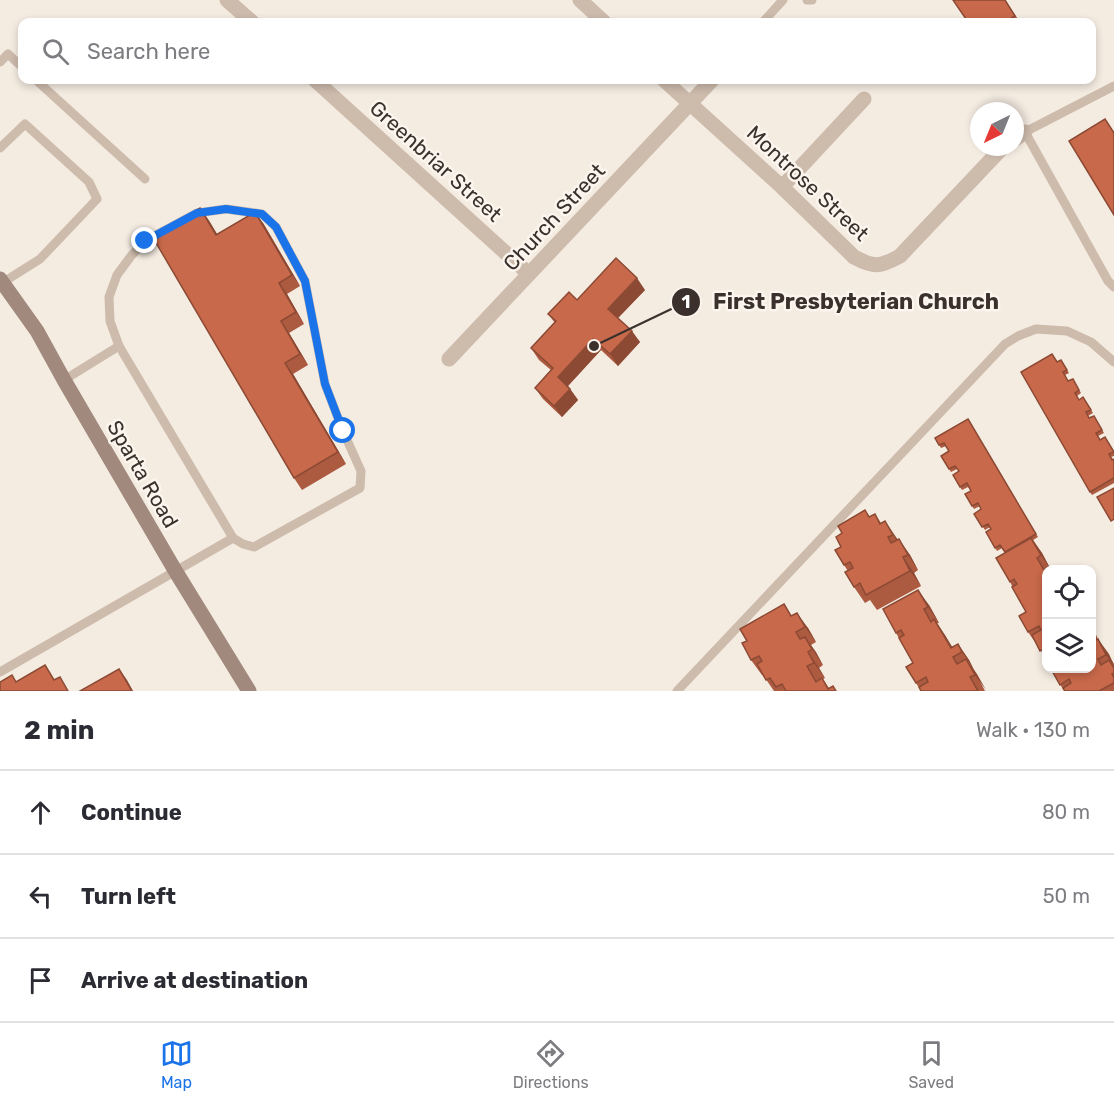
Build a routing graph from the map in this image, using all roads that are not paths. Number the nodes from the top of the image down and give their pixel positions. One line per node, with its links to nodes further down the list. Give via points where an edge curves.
1 (227, 0): 6 (street)
2 (580, 0): 7 (street)
3 (783, 0): 8 (lane)
4 (807, 0): 5 (lane)
5 (812, 0)
6 (247, 18)
7 (600, 18)
8 (767, 18)
9 (0, 46): 10 (lane)
10 (8, 54): 11 (lane); 12 (lane)
11 (0, 62)
12 (18, 63)
13 (40, 84): 24 (lane)
14 (319, 84): 26 (street, Greenbriar Street)
15 (668, 84): 19 (street, Montrose Street)
16 (708, 84): 19 (street, Church Street)
17 (1114, 86): 20 (lane)
18 (864, 99): 25 (street)
19 (690, 104): 25 (street, Montrose Street); 26 (street, Church Street)
20 (1024, 134)
21 (1024, 143): 28 (lane)
22 (0, 148): 27 (lane, via 25,124 89,182 97,199 40,259)
23 (994, 156): 25 (street, Montrose Street, via 900,256 885,264 869,264 854,256)
24 (145, 179)
25 (782, 187)
26 (529, 274): 30 (street, Church Street)
27 (1, 281): 32 (street, Sparta Road, via 37,331)
28 (1114, 287)
29 (118, 346): 32 (lane); 33 (lane); 33 (lane, via 110,321 110,297 117,275 145,241 197,213 226,209 262,214 276,227 305,281 325,384 361,471 360,488 254,547)
30 (449, 359)
31 (1114, 362): 37 (lane, via 1091,342 1067,331 1036,329 1005,344)
32 (64, 380): 34 (street, Sparta Road)
33 (233, 538): 34 (lane)
34 (176, 572): 35 (lane); 36 (street, Sparta Road)
35 (0, 672)
36 (249, 691)
37 (676, 691)

